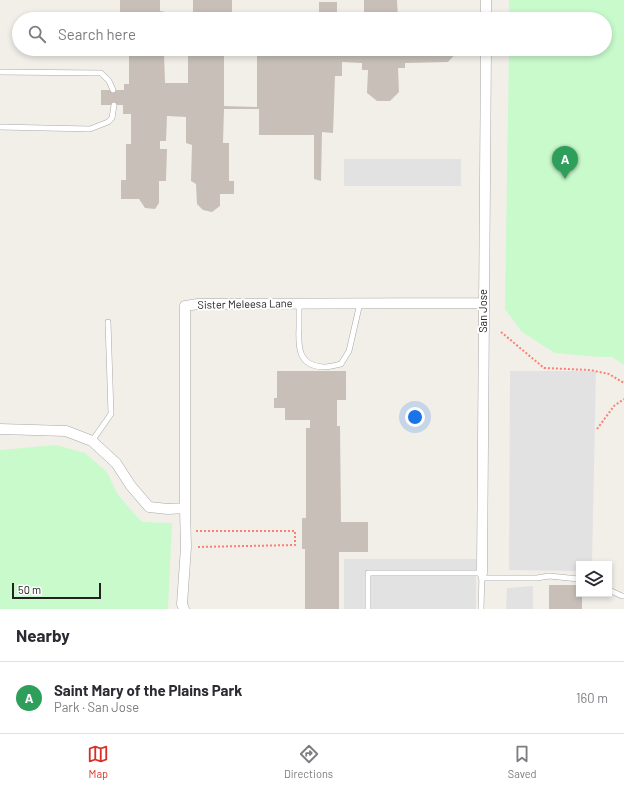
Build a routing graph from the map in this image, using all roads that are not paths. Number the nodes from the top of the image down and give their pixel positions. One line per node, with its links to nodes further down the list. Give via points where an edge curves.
1 (486, 0): 2 (street)
2 (486, 12)
3 (486, 56): 10 (street, San Jose)
4 (0, 72): 5 (lane, via 101,73)
5 (113, 90)
6 (114, 105): 7 (lane, via 112,118 108,122 90,129)
7 (0, 127)
8 (299, 303): 9 (street, Sister Meleesa Lane); 9 (lane, via 299,351 304,360 311,365 324,367 342,364 349,351); 14 (street, Sister Meleesa Lane, via 185,306)
9 (360, 303): 10 (street, Sister Meleesa Lane)
10 (483, 303): 15 (street, San Jose)
11 (108, 322): 13 (lane, via 111,414)
12 (0, 429): 13 (street, via 66,431)
13 (92, 441): 14 (street, via 116,463 149,507)
14 (185, 508): 19 (street, Sister Meleesa Lane, via 186,547 182,604)
15 (481, 576): 16 (lane); 20 (lane, via 368,573); 21 (lane)
16 (576, 578)
17 (612, 591): 18 (lane)
18 (624, 596)
19 (184, 609)
20 (368, 609)
21 (481, 609)

